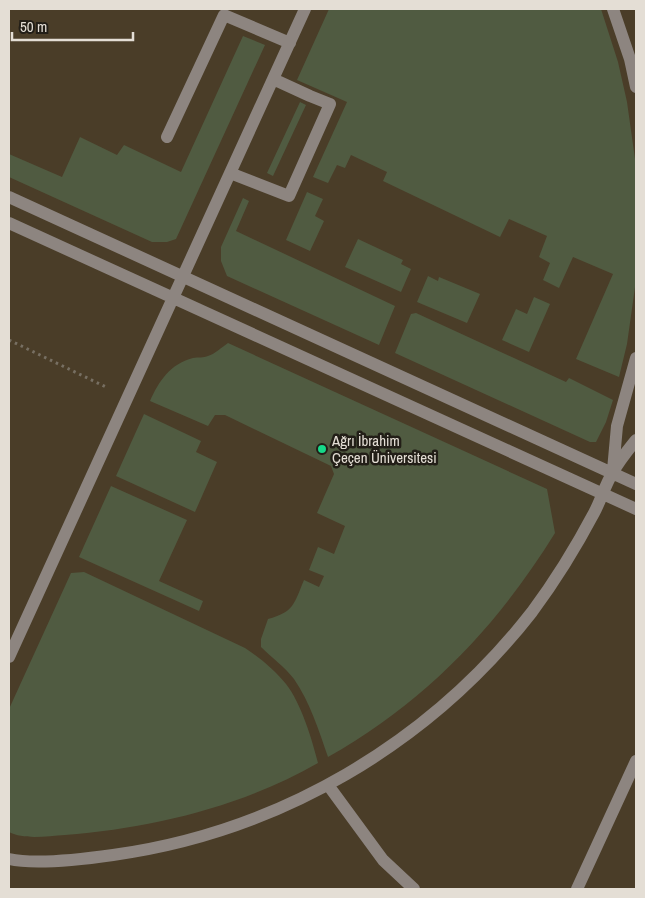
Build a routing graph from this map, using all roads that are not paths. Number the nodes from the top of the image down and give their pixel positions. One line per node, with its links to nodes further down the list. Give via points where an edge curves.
1 (305, 9): 3 (lane)
2 (614, 9): 4 (lane)
3 (290, 43): 5 (lane); 7 (lane, via 224,15)
4 (632, 49): 6 (lane)
5 (273, 79): 8 (lane); 8 (lane, via 330,104 289,196)
6 (636, 87)
7 (167, 137)
8 (230, 173): 11 (lane)
9 (9, 197): 11 (lane)
10 (9, 222): 12 (lane)
11 (183, 277): 12 (lane); 15 (lane)
12 (173, 298): 17 (lane); 19 (lane)
13 (636, 358): 15 (lane, via 617,426)
14 (636, 440): 15 (lane)
15 (612, 473): 16 (lane); 17 (lane)
16 (636, 484)
17 (603, 494): 18 (lane); 21 (lane, via 555,579 514,634 480,671 413,730)
18 (636, 509)
19 (9, 657)
20 (636, 761): 24 (lane)
21 (328, 785): 22 (lane, via 250,821 174,844 96,857); 23 (lane, via 383,860)
22 (9, 859)
23 (414, 889)
24 (577, 889)

